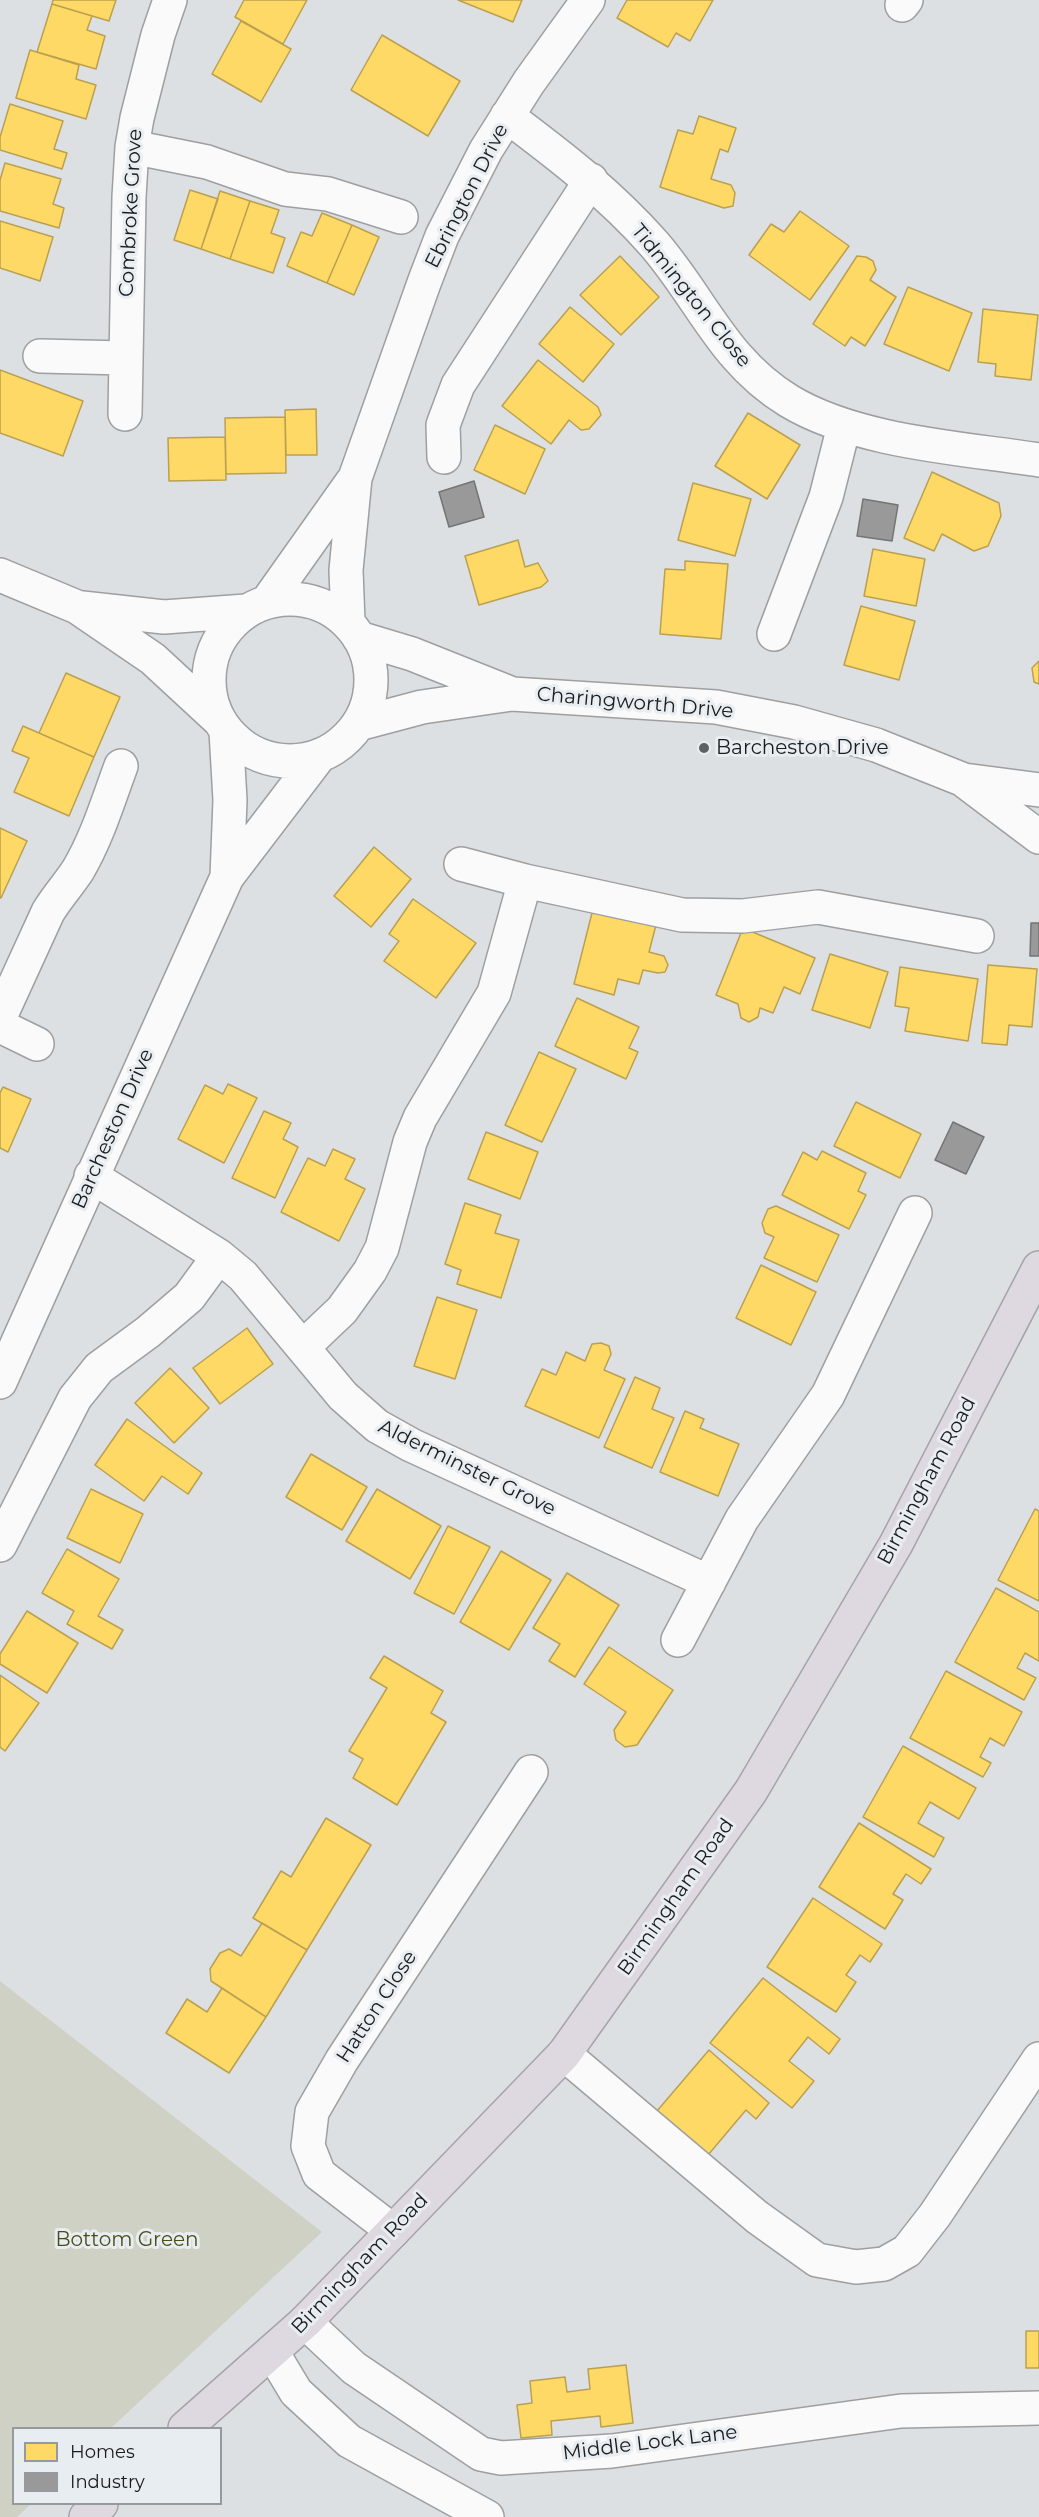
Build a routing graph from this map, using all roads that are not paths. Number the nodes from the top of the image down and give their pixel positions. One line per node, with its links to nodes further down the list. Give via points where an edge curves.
1 (170, 0): 4 (street, Combroke Grove)
2 (588, 0): 3 (street, Ebrington Drive)
3 (507, 116): 5 (street, Tidmington Close); 13 (street, Ebrington Drive, via 442,236)
4 (132, 147): 6 (street, via 207,162 285,189 328,194); 8 (street, Combroke Grove)
5 (591, 180): 10 (street, Tidmington Close, via 654,244 744,365 790,401); 11 (street, via 458,385 443,425)
6 (401, 217)
7 (40, 356): 8 (street)
8 (125, 358): 9 (street, Combroke Grove)
9 (125, 414)
10 (844, 426): 12 (street, Tidmington Close); 18 (street, via 826,496)
11 (444, 457)
12 (1039, 460)
13 (355, 478): 15 (street, Ebrington Drive); 17 (street, Ebrington Drive, via 346,570)
14 (0, 575): 16 (street)
15 (256, 606): 16 (street, via 164,617); 17 (street, via 284,598 319,604); 21 (street, via 228,627 210,662 208,683 212,703)
16 (77, 607): 21 (street, via 153,659)
17 (353, 630): 19 (street, Charingworth Drive); 20 (street, via 368,658 371,681 368,703)
18 (774, 634)
19 (512, 694): 20 (street, Charingworth Drive, via 422,707); 24 (street, Charingworth Drive, via 716,707 794,722 876,745)
20 (358, 724): 22 (street, via 342,742)
21 (223, 727): 22 (street, via 238,744 274,759 298,761); 28 (street, Barcheston Drive, via 230,800)
22 (320, 754): 28 (street, Barcheston Drive)
23 (121, 766): 31 (street, via 90,847 48,912)
24 (964, 780): 25 (street, Charingworth Drive); 26 (street, Charingworth Drive)
25 (1039, 790)
26 (1039, 837)
27 (461, 864): 29 (street)
28 (227, 877): 34 (street, Barcheston Drive)
29 (525, 881): 30 (street, via 682,915 743,916 818,907); 38 (street, via 494,993 420,1118 410,1142 382,1248 342,1310)
30 (977, 936)
31 (0, 1017)
32 (0, 1026): 33 (street)
33 (37, 1044)
34 (91, 1176): 36 (street, Alderminster Grove); 39 (street, Barcheston Drive)
35 (915, 1213): 41 (street, via 828,1395 742,1519)
36 (219, 1256): 38 (street, Alderminster Grove, via 243,1276); 40 (street, via 189,1297 99,1368 75,1398)
37 (1037, 1276): 44 (highway, Birmingham Road, via 896,1544 751,1791)
38 (303, 1347): 41 (street, Alderminster Grove, via 343,1396 377,1426)
39 (0, 1382)
40 (0, 1545)
41 (708, 1582): 42 (street)
42 (678, 1640)
43 (531, 1772): 46 (street, Hatton Close, via 312,2112 309,2146 319,2174)
44 (564, 2055): 45 (street, via 757,2217 817,2260 856,2267 884,2264 907,2251); 46 (highway, Birmingham Road)
45 (1039, 2059)
46 (393, 2231): 47 (highway, Birmingham Road)
47 (305, 2322): 48 (highway, Birmingham Road); 49 (street, Middle Lock Lane, via 354,2368 482,2454 501,2457 612,2451 901,2411)
48 (272, 2352): 50 (highway, Birmingham Road); 53 (street, via 296,2392 349,2441)
49 (1039, 2408)
50 (186, 2427)
51 (100, 2505): 52 (highway)
52 (86, 2517)
53 (488, 2517)

